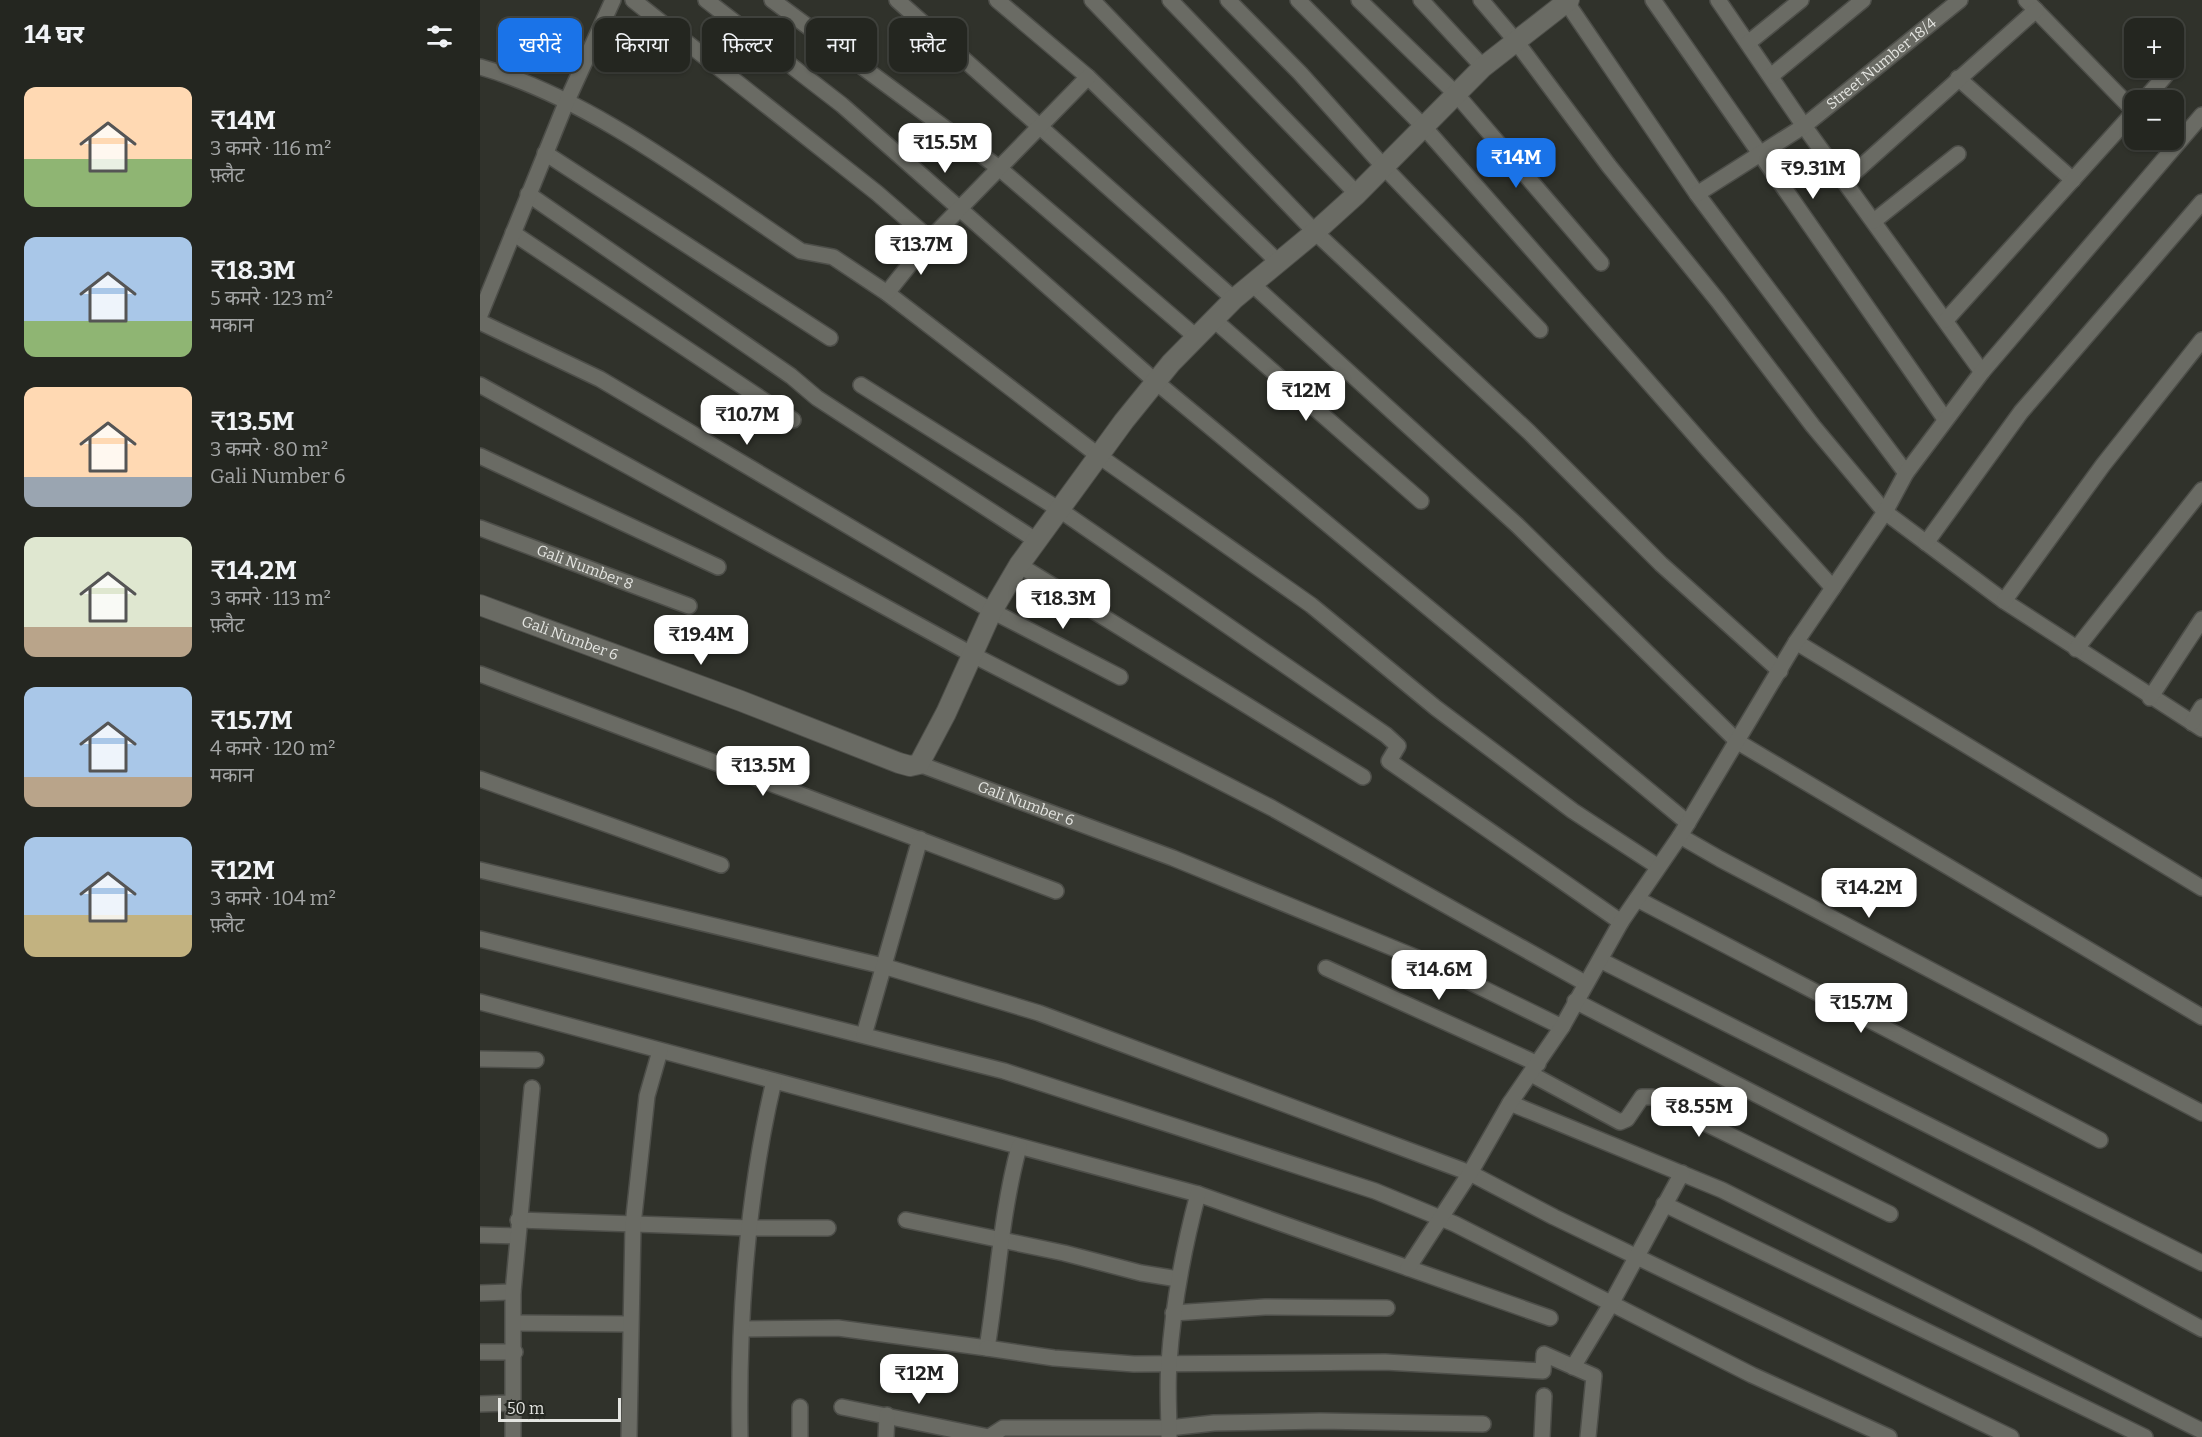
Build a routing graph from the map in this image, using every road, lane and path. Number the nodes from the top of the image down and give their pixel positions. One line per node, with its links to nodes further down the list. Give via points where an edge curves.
1 (613, 0): 32 (street)
2 (633, 0): 53 (street)
3 (706, 0): 49 (street, via 842,105)
4 (772, 0): 42 (street)
5 (897, 0): 35 (street)
6 (997, 0): 26 (street)
7 (1092, 0): 51 (street)
8 (1170, 0): 46 (street)
9 (1228, 0): 41 (street)
10 (1298, 0): 37 (street)
11 (1359, 0): 30 (street)
12 (1421, 0): 24 (street)
13 (1481, 0): 21 (street)
14 (1653, 0): 40 (street)
15 (1801, 0): 22 (street)
16 (1863, 0): 25 (street)
17 (1960, 0): 36 (street, Street Number 18/4)
18 (1567, 1): 21 (street); 47 (street)
19 (1726, 3): 22 (street)
20 (2031, 5): 27 (street); 31 (street)
21 (1515, 40): 24 (street); 80 (street, via 1609,166)
22 (1748, 43): 25 (street)
23 (480, 67): 32 (street)
24 (1483, 67): 30 (street)
25 (1771, 76): 36 (street)
26 (1088, 77): 35 (street); 54 (street)
27 (1958, 78): 43 (street); 44 (street)
28 (2163, 78): 29 (street)
29 (2153, 90)
30 (1456, 94): 37 (street); 55 (street)
31 (2124, 101)
32 (566, 103): 38 (street); 58 (street, via 595,114 801,251 833,257)
33 (2202, 115): 68 (street)
34 (2124, 122): 43 (street)
35 (1040, 126): 42 (street); 59 (street)
36 (1804, 126): 40 (street, Street Number 18/4); 44 (street)
37 (1424, 127): 41 (street); 86 (street)
38 (545, 153): 45 (street); 66 (street)
39 (1958, 154): 50 (street)
40 (1760, 155): 47 (street, Street Number 18/4); 72 (street)
41 (1383, 166): 46 (street); 64 (street)
42 (999, 168): 49 (street); 65 (street)
43 (2073, 180): 62 (street)
44 (1845, 181): 50 (street)
45 (528, 194): 52 (street); 82 (street, via 818,398)
46 (1357, 194): 51 (street)
47 (1697, 194): 76 (street)
48 (2202, 202): 83 (street, via 2021,412)
49 (960, 209): 53 (street); 69 (street)
50 (1874, 221): 62 (street)
51 (1315, 232): 54 (street); 95 (street, via 1529,432 1661,564)
52 (513, 233): 56 (street); 73 (street)
53 (930, 239): 58 (street)
54 (1278, 262): 57 (street)
55 (1601, 263)
56 (487, 281): 60 (street)
57 (1252, 284): 59 (street); 101 (street, via 1517,525)
58 (887, 293): 75 (street)
59 (1234, 299): 61 (street)
60 (480, 315)
61 (1213, 319): 65 (street); 78 (street)
62 (1946, 320): 68 (street)
63 (480, 322): 90 (street, via 600,379)
64 (1540, 330)
65 (1195, 336): 69 (street)
66 (830, 338)
67 (2202, 340): 87 (street, via 2103,465)
68 (1982, 372): 72 (street)
69 (1156, 382): 75 (street); 105 (street)
70 (480, 385): 94 (street)
71 (861, 385): 79 (street)
72 (1945, 419): 76 (street)
73 (793, 420)
74 (480, 456): 85 (street)
75 (1099, 456): 79 (street); 108 (street, via 1311,605 1436,708 1574,811)
76 (1906, 473): 80 (street)
77 (2202, 490): 93 (street)
78 (1421, 501)
79 (1060, 510): 82 (street); 113 (street, via 1386,735 1398,746 1389,761)
80 (1885, 512): 83 (street); 86 (street)
81 (480, 528): 89 (street, Gali Number 8)
82 (1037, 541): 84 (street)
83 (1926, 543): 87 (street)
84 (1019, 565): 90 (street); 103 (street)
85 (718, 567)
86 (1833, 588): 92 (street)
87 (2004, 600): 93 (street)
88 (480, 605): 102 (street, Gali Number 6, via 899,763)
89 (689, 606)
90 (992, 611): 94 (street); 97 (street)
91 (2202, 619): 98 (street)
92 (1796, 642): 95 (street); 110 (street)
93 (2076, 649): 98 (street)
94 (973, 655): 102 (street); 118 (street, via 1272,808)
95 (1780, 671): 101 (street)
96 (480, 674): 106 (street)
97 (1120, 677)
98 (2150, 698): 100 (street)
99 (2202, 707): 100 (street)
100 (2197, 726)
101 (1738, 742): 105 (street); 121 (street)
102 (919, 764): 122 (street, Gali Number 6, via 1173,858 1426,961)
103 (1363, 777)
104 (480, 779): 107 (street)
105 (1684, 829): 108 (street); 131 (street, via 1730,865)
106 (920, 839): 111 (street); 116 (street)
107 (721, 865)
108 (1657, 867): 112 (street)
109 (480, 870): 116 (street)
110 (2202, 888)
111 (1056, 891)
112 (1637, 899): 113 (street); 132 (street)
113 (1621, 922): 115 (street)
114 (480, 939): 123 (street)
115 (1600, 960): 118 (street); 148 (street)
116 (883, 966): 123 (street); 134 (street, via 1039,1013)
117 (1326, 968): 127 (street)
118 (1585, 983): 119 (street)
119 (1575, 1001): 122 (street); 160 (street, via 2029,1235)
120 (480, 1002): 124 (street)
121 (2202, 1017)
122 (1562, 1027): 127 (street)
123 (864, 1035): 139 (street, via 1004,1071 1375,1191)
124 (660, 1051): 128 (street); 141 (street, via 647,1096)
125 (480, 1059): 126 (street)
126 (536, 1060)
127 (1535, 1069): 130 (street); 138 (street, via 1620,1122 1628,1119 1642,1097 1652,1097)
128 (774, 1082): 133 (street); 143 (street, via 764,1124)
129 (532, 1088): 142 (street)
130 (1510, 1103): 134 (street); 135 (street)
131 (2202, 1113)
132 (2100, 1140)
133 (1019, 1147): 136 (street); 146 (street)
134 (1470, 1173): 139 (street); 147 (street)
135 (1682, 1173): 137 (street); 173 (street)
136 (1198, 1194): 149 (street); 150 (street)
137 (1664, 1204): 147 (street); 185 (street)
138 (1890, 1214)
139 (1440, 1219): 149 (street); 153 (street)
140 (906, 1220): 146 (street)
141 (633, 1225): 142 (street); 143 (street); 158 (street)
142 (518, 1228): 145 (street); 151 (street)
143 (751, 1228): 144 (street); 159 (street)
144 (828, 1228)
145 (480, 1235)
146 (1001, 1239): 150 (street); 161 (street)
147 (1637, 1257): 153 (street); 184 (street)
148 (2202, 1263)
149 (1408, 1268): 156 (street)
150 (1178, 1279): 155 (street)
151 (513, 1292): 152 (street); 157 (street)
152 (480, 1293)
153 (1611, 1304): 165 (street); 183 (street, via 1752,1375)
154 (1387, 1308): 155 (street, via 1265,1307)
155 (1173, 1313): 164 (street)
156 (1550, 1318)
157 (514, 1323): 158 (street); 163 (street)
158 (630, 1324): 176 (street)
159 (742, 1329): 161 (street, via 838,1328); 177 (street)
160 (2202, 1329)
161 (987, 1347): 164 (street, via 1054,1358)
162 (480, 1352): 163 (street)
163 (515, 1352): 167 (street)
164 (1168, 1365): 165 (street, via 1385,1362 1543,1371 1544,1354); 174 (street)
165 (1573, 1367): 182 (street, via 1594,1376)
166 (1544, 1396): 181 (street)
167 (513, 1403): 168 (street); 175 (street)
168 (480, 1404)
169 (800, 1407): 178 (street)
170 (842, 1407): 171 (street)
171 (887, 1415): 179 (street); 180 (street)
172 (1483, 1424): 174 (street, via 1214,1423)
173 (2202, 1431)
174 (1169, 1432): 180 (street, via 1003,1428)
175 (513, 1437)
176 (629, 1437)
177 (740, 1437)
178 (800, 1437)
179 (886, 1437)
180 (989, 1437)
181 (1542, 1437)
182 (1588, 1437)
183 (1889, 1437)
184 (2011, 1437)
185 (2145, 1437)

